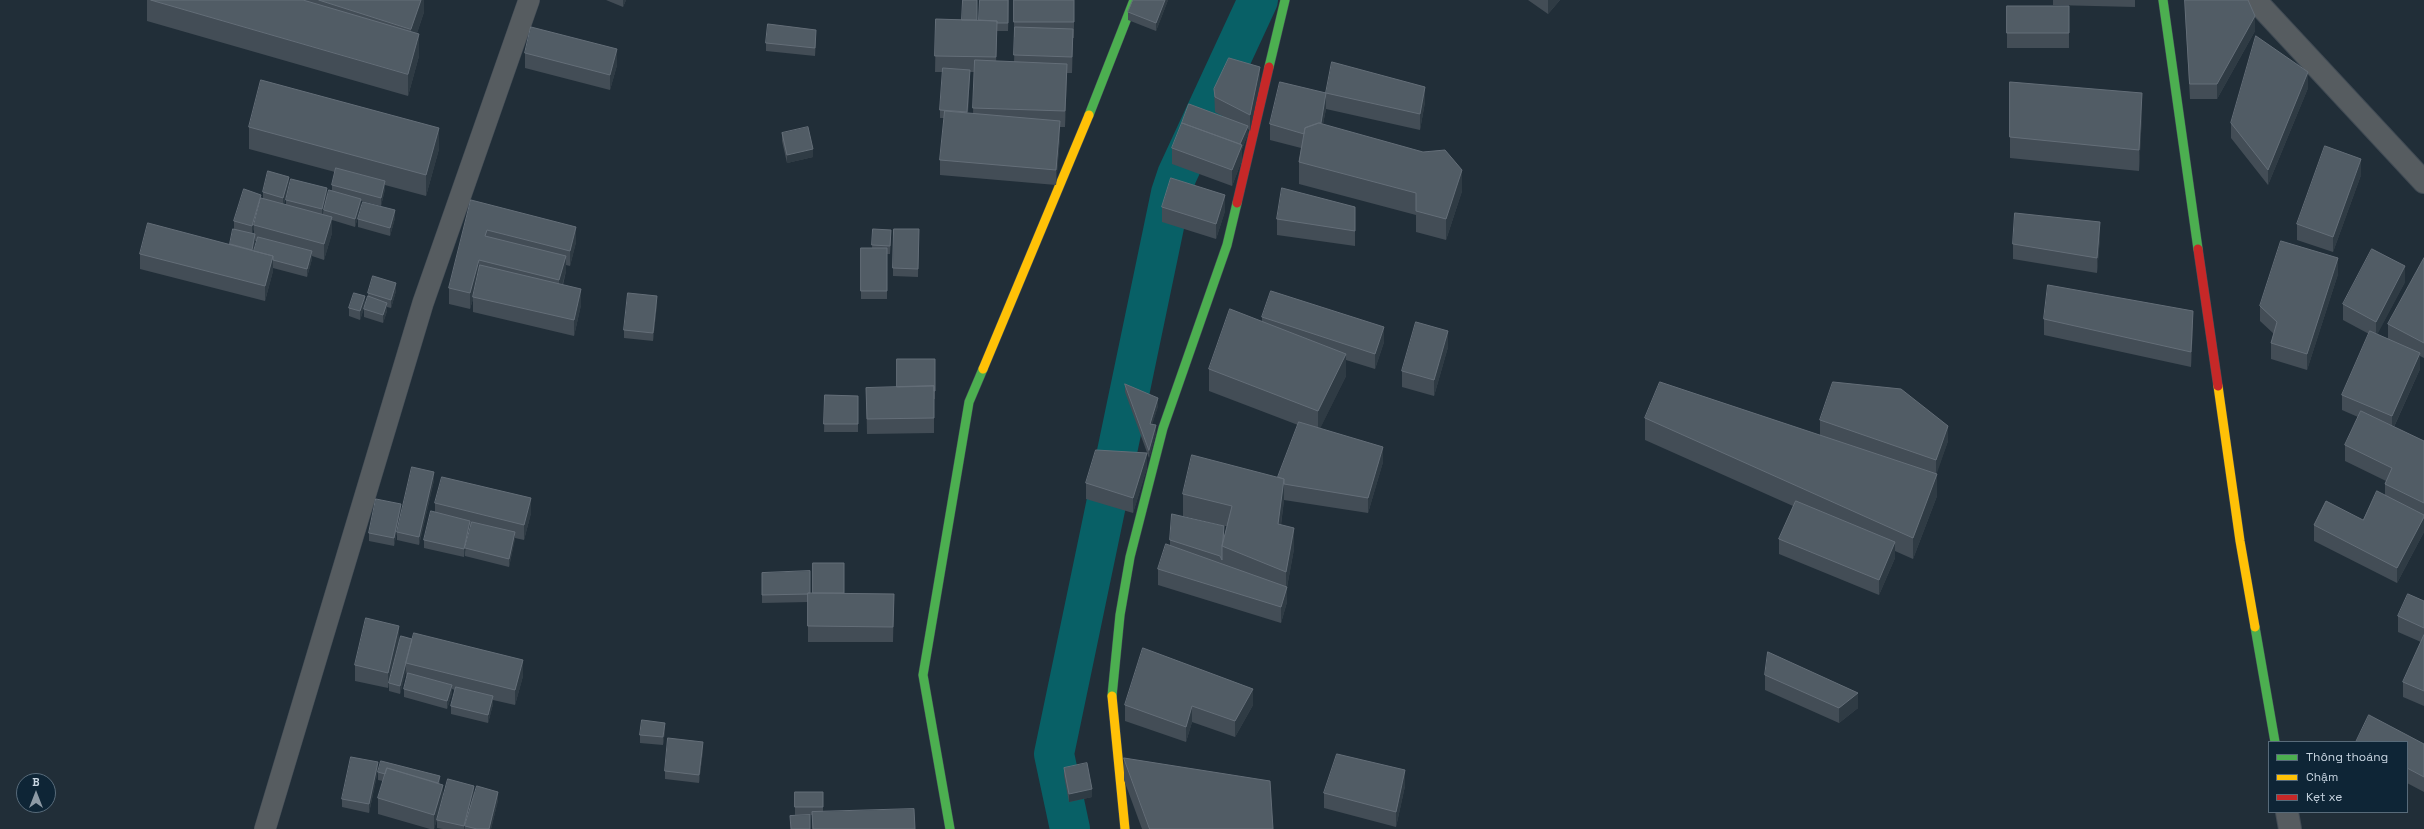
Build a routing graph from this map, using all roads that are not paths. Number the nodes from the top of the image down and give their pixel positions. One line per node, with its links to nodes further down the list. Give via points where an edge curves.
1 (529, 0): 9 (lane, via 422,303)
2 (1134, 0): 10 (street, via 1057,195 969,402 923,675)
3 (1285, 0): 11 (street, via 1227,246 1162,428 1130,557 1120,615 1112,694)
4 (2163, 0): 7 (street, via 2240,541)
5 (2256, 0): 6 (street)
6 (2424, 182)
7 (2275, 741)
8 (2287, 813): 12 (street)
9 (265, 829)
10 (950, 829)
11 (1125, 829)
12 (2290, 829)

